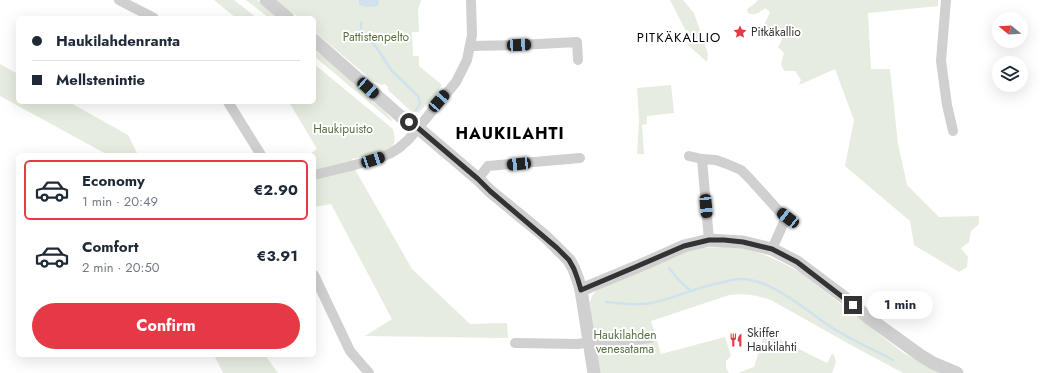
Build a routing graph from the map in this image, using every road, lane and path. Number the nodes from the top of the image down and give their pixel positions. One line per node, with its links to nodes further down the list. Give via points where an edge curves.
1 (119, 0): 5 (street)
2 (266, 0): 6 (street)
3 (471, 0): 8 (street)
4 (946, 0): 12 (street, via 941,61)
5 (150, 16)
6 (286, 16)
7 (316, 42): 11 (street, via 400,116)
8 (470, 46): 9 (street, via 577,42); 11 (street, via 467,60 456,82)
9 (578, 60)
10 (229, 104): 13 (street)
11 (418, 128): 17 (street, via 391,153); 18 (street)
12 (953, 131)
13 (260, 153)
14 (688, 156): 16 (street)
15 (580, 158): 18 (street, via 488,166)
16 (702, 159): 19 (street); 20 (street, via 716,160 741,170 788,218)
17 (316, 174)
18 (478, 179): 22 (street, via 569,260)
19 (709, 240): 20 (street, via 743,242); 22 (street, via 684,246)
20 (772, 249): 28 (street, via 797,262 920,355)
21 (316, 279): 26 (street, via 350,351)
22 (581, 290): 24 (street)
23 (650, 338): 24 (street)
24 (590, 342): 25 (street); 27 (street)
25 (516, 343)
26 (369, 373)
27 (594, 373)
28 (957, 373)

